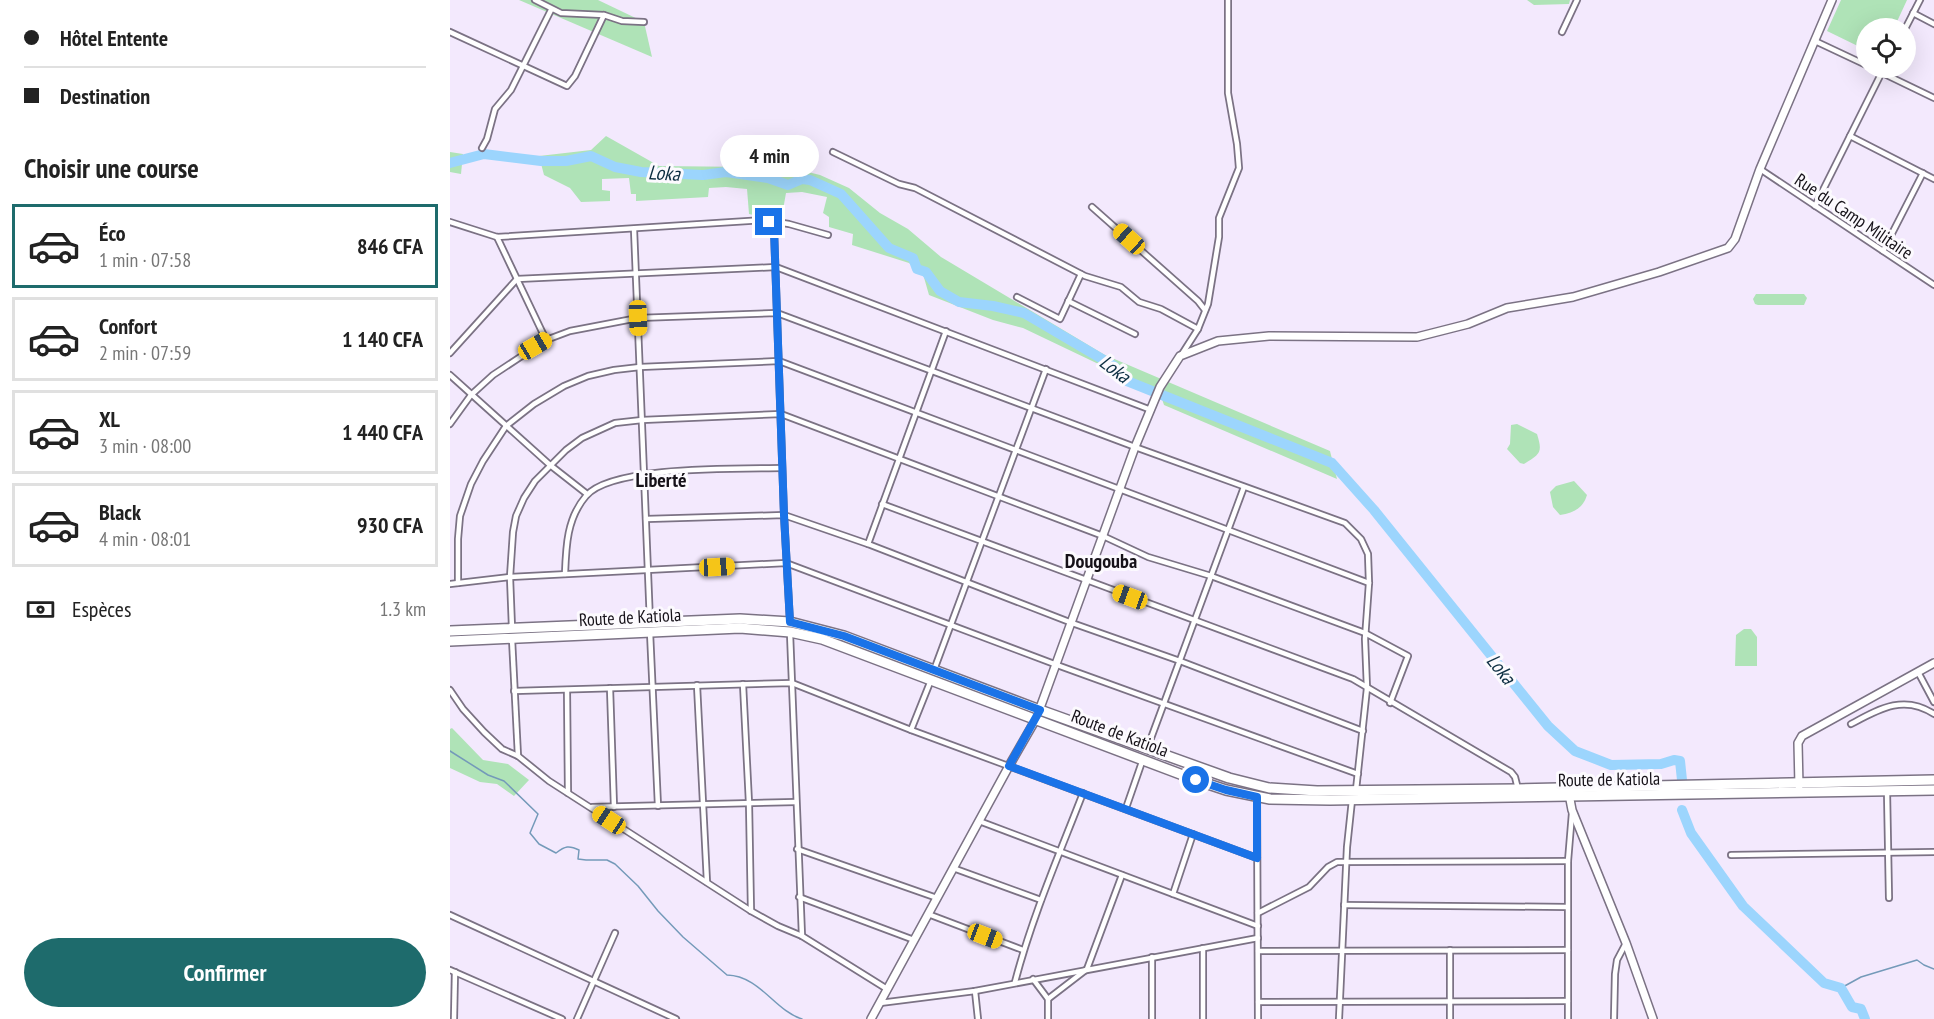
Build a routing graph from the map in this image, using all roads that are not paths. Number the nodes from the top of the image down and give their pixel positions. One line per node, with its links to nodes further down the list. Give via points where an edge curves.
1 (535, 0): 6 (street)
2 (1228, 0): 41 (street, via 1228,93 1239,168 1219,218)
3 (1577, 0): 13 (street)
4 (1832, 0): 14 (street)
5 (1920, 0): 7 (street)
6 (551, 10): 8 (street); 16 (street)
7 (1913, 13): 9 (street); 11 (street)
8 (604, 15): 10 (street); 16 (street, via 567,86)
9 (1910, 18)
10 (644, 22)
11 (1934, 24)
12 (450, 32): 16 (street)
13 (1562, 32)
14 (1815, 40): 15 (street); 23 (street)
15 (1856, 59)
16 (524, 65): 21 (street, via 495,109)
17 (1879, 78): 20 (street)
18 (1897, 78): 19 (street)
19 (1934, 99)
20 (1850, 136): 24 (street); 26 (street)
21 (482, 148)
22 (833, 152): 36 (street, via 915,188)
23 (1760, 169): 26 (street, Rue du Camp Militaire); 49 (street, via 1730,246 1659,272 1573,297 1507,308 1468,324 1417,337 1269,336 1218,341)
24 (1923, 173): 25 (street); 33 (street)
25 (1934, 179)
26 (1815, 206): 33 (street, Rue du Camp Militaire)
27 (1092, 207): 41 (street)
28 (450, 222): 32 (street)
29 (769, 222): 30 (street); 31 (street); 34 (street, via 774,229)
30 (634, 229): 32 (street); 35 (street)
31 (828, 235)
32 (497, 237): 37 (street)
33 (1883, 251): 38 (street, Rue du Camp Militaire)
34 (776, 267): 35 (street); 42 (street); 45 (street)
35 (636, 273): 37 (street); 43 (street)
36 (1081, 274): 40 (street); 44 (street, via 1121,287 1139,302)
37 (517, 279): 47 (street); 48 (street)
38 (1934, 285)
39 (1017, 297): 40 (street, via 1060,319)
40 (1068, 301): 46 (street)
41 (1205, 310): 44 (street)
42 (777, 313): 43 (street); 50 (street); 53 (street)
43 (638, 318): 47 (street, via 581,328); 51 (street)
44 (1198, 329): 49 (street)
45 (946, 331): 52 (street); 53 (street)
46 (1135, 334)
47 (546, 340): 55 (street, via 493,375)
48 (451, 351)
49 (1180, 356): 57 (street)
50 (779, 361): 51 (street); 58 (street); 59 (street)
51 (640, 367): 60 (street); 62 (street, via 588,376 564,386)
52 (1046, 369): 56 (street); 57 (street)
53 (931, 371): 56 (street); 58 (street)
54 (450, 375): 55 (street)
55 (471, 395): 61 (street); 62 (street)
56 (1031, 408): 63 (street); 64 (street)
57 (1151, 410): 63 (street)
58 (916, 412): 64 (street); 65 (street)
59 (781, 414): 60 (street); 65 (street); 67 (street)
60 (642, 420): 66 (street, via 599,428); 68 (street)
61 (450, 424)
62 (507, 426): 66 (street); 87 (street, via 483,461 465,500 458,539)
63 (1135, 447): 69 (street); 70 (street)
64 (1016, 450): 70 (street); 72 (street)
65 (899, 458): 72 (street); 73 (street)
66 (550, 465): 71 (street); 83 (street, via 535,481 516,516)
67 (782, 468): 68 (street); 74 (street)
68 (644, 473): 71 (street); 75 (street)
69 (1244, 487): 76 (street); 88 (street, via 1345,523 1366,547)
70 (1120, 489): 76 (street); 77 (street)
71 (586, 494): 82 (street, via 568,531)
72 (999, 496): 77 (street); 78 (street)
73 (882, 504): 78 (street); 79 (street)
74 (784, 515): 75 (street); 79 (street); 80 (street)
75 (646, 519): 81 (street)
76 (1228, 529): 84 (street); 88 (street)
77 (1102, 536): 84 (street, via 1148,557); 86 (street)
78 (982, 541): 85 (street); 86 (street)
79 (868, 544): 85 (street)
80 (786, 563): 81 (street); 92 (street); 94 (street)
81 (648, 570): 82 (street); 93 (street)
82 (565, 574): 83 (street)
83 (510, 576): 87 (street); 95 (street)
84 (1210, 576): 90 (street); 97 (street)
85 (968, 582): 91 (street); 92 (street)
86 (1088, 582): 90 (street); 91 (street)
87 (458, 583): 89 (street)
88 (1369, 583): 97 (street)
89 (450, 585)
90 (1194, 621): 100 (street); 110 (street, via 1353,679)
91 (1071, 622): 100 (street); 102 (street)
92 (951, 626): 102 (street); 104 (street)
93 (650, 627): 94 (highway, Route de Katiola); 95 (highway, Route de Katiola); 98 (highway, Route de Katiola); 108 (street)
94 (790, 627): 104 (highway, Route de Katiola); 105 (street)
95 (512, 628): 96 (highway, Route de Katiola)
96 (450, 631)
97 (1365, 633): 110 (street); 116 (street, via 1408,656)
98 (512, 639): 99 (highway, Route de Katiola); 113 (street)
99 (450, 641)
100 (1180, 661): 115 (street); 121 (street)
101 (1934, 663): 103 (street)
102 (1057, 665): 115 (street); 118 (street)
103 (1918, 672): 114 (street); 128 (street, via 1802,736 1798,743)
104 (933, 675): 118 (highway, Route de Katiola); 120 (street)
105 (792, 683): 106 (street); 120 (street); 138 (street)
106 (743, 684): 107 (street); 137 (street)
107 (697, 685): 108 (street); 139 (street)
108 (654, 687): 109 (street); 140 (street)
109 (610, 688): 112 (street); 142 (street)
110 (1367, 688): 116 (street); 121 (street)
111 (450, 690): 123 (street, via 484,732 502,749)
112 (567, 690): 113 (street); 134 (street)
113 (514, 691): 123 (street)
114 (1934, 702)
115 (1164, 703): 122 (street); 126 (street)
116 (1390, 703): 129 (street, via 1511,772)
117 (1934, 714): 119 (street, via 1921,706 1890,705)
118 (1038, 715): 122 (highway, Route de Katiola); 124 (highway, Route de Katiola); 125 (street)
119 (1851, 724)
120 (911, 730): 125 (street)
121 (1363, 731): 126 (street)
122 (1147, 749): 135 (highway, Route de Katiola, via 1269,788)
123 (518, 756): 134 (street)
124 (1143, 759): 136 (highway, Route de Katiola, via 1226,790); 143 (street)
125 (1009, 766): 133 (street); 145 (street)
126 (1358, 774): 135 (street)
127 (1934, 780): 128 (highway, Route de Katiola)
128 (1799, 788): 131 (highway, Route de Katiola); 132 (highway, Route de Katiola)
129 (1518, 789): 132 (highway, Route de Katiola); 135 (highway, Route de Katiola)
130 (1934, 790): 131 (highway, Route de Katiola)
131 (1887, 791): 150 (street)
132 (1569, 792): 135 (highway, Route de Katiola); 144 (street)
133 (1083, 793): 143 (street); 148 (street)
134 (568, 794): 141 (street)
135 (1354, 795): 136 (highway, Route de Katiola, via 1300,800); 153 (street)
136 (1257, 797): 152 (street)
137 (749, 802): 138 (street); 139 (street); 165 (street)
138 (796, 802): 147 (street)
139 (702, 804): 140 (street); 157 (street)
140 (658, 806): 142 (street)
141 (590, 807): 142 (street); 157 (street)
142 (614, 807)
143 (1126, 808): 146 (street)
144 (1572, 810): 154 (street); 174 (street)
145 (979, 820): 148 (street); 155 (street)
146 (1193, 834): 152 (street); 158 (street)
147 (797, 849): 159 (street); 160 (street)
148 (1060, 852): 156 (street); 162 (street)
149 (1934, 852): 150 (street)
150 (1888, 853): 151 (street); 161 (street)
151 (1731, 855)
152 (1257, 858): 166 (street)
153 (1347, 861): 154 (street); 163 (street); 166 (street, via 1332,864 1309,887)
154 (1568, 861): 164 (street)
155 (953, 868): 160 (street); 162 (street)
156 (1122, 875): 158 (street); 182 (street)
157 (707, 882): 165 (street)
158 (1173, 894): 169 (street)
159 (799, 897): 171 (street); 173 (street)
160 (937, 898): 167 (street)
161 (1889, 898)
162 (1041, 900): 176 (street)
163 (1344, 905): 164 (street); 180 (street)
164 (1567, 907): 178 (street)
165 (751, 911): 171 (street)
166 (1258, 913): 169 (street)
167 (928, 914): 173 (street); 176 (street)
168 (450, 915): 185 (street)
169 (1258, 926): 172 (street)
170 (615, 933): 185 (street)
171 (801, 936): 187 (street)
172 (1258, 938): 175 (street); 179 (street)
173 (914, 940): 187 (street)
174 (1626, 943): 208 (street, via 1617,960); 209 (street)
175 (1203, 948): 181 (street); 203 (street)
176 (1023, 950): 186 (street)
177 (1450, 950): 178 (street); 180 (street); 193 (street)
178 (1568, 950): 190 (street)
179 (1258, 951): 180 (street); 191 (street)
180 (1343, 951): 192 (street)
181 (1152, 957): 182 (street); 202 (street)
182 (1087, 969): 184 (street); 189 (street)
183 (453, 971): 195 (street); 196 (street)
184 (1034, 979): 186 (street); 189 (street)
185 (593, 981): 197 (street); 198 (street)
186 (1015, 982): 188 (street)
187 (888, 990): 194 (street)
188 (975, 991): 194 (street); 200 (street)
189 (1048, 999): 201 (street)
190 (1568, 1001): 193 (street); 207 (street)
191 (1258, 1002): 192 (street); 204 (street)
192 (1340, 1002): 193 (street); 205 (street)
193 (1450, 1002): 206 (street)
194 (880, 1003): 199 (street)
195 (454, 1019)
196 (562, 1019)
197 (577, 1019)
198 (676, 1019)
199 (871, 1019)
200 (978, 1019)
201 (1048, 1019)
202 (1152, 1019)
203 (1203, 1019)
204 (1258, 1019)
205 (1339, 1019)
206 (1450, 1019)
207 (1568, 1019)
208 (1614, 1019)
209 (1653, 1019)

